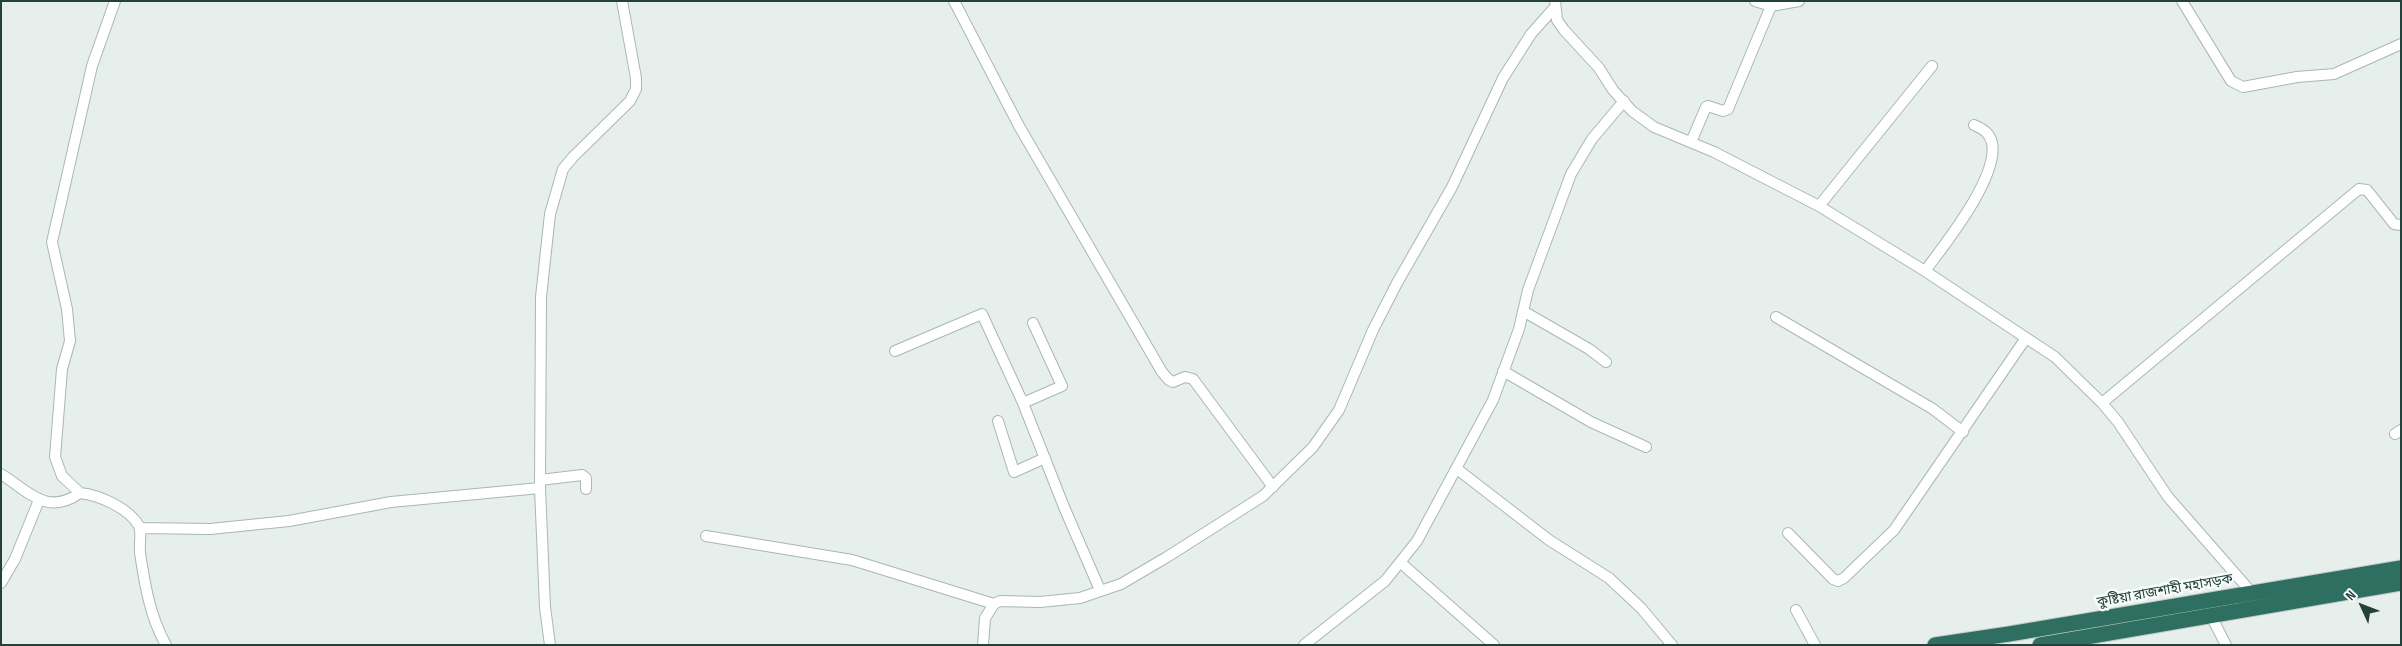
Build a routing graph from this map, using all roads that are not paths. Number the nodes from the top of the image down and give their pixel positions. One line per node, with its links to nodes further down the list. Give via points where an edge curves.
1 (116, 1): 35 (street, via 92,66 52,242 67,309 70,341 62,369 56,457 62,476)
2 (622, 1): 32 (street, via 636,89 630,101 563,169 550,214 540,297)
3 (954, 1): 33 (street, via 1019,126 1162,372 1173,382 1185,377 1193,378)
4 (1755, 1): 8 (street)
5 (1799, 1): 8 (street)
6 (2182, 1): 9 (street, via 2231,81 2243,87 2334,74)
7 (1555, 4): 11 (street, via 1557,20 1564,30); 33 (street, via 1503,78 1452,187 1373,330 1339,410 1313,447)
8 (1771, 6): 13 (street, via 1728,108 1723,111 1706,107)
9 (2401, 44)
10 (1932, 66): 14 (street)
11 (1624, 101): 13 (street, via 1654,127); 17 (street, via 1592,139 1572,174)
12 (1974, 124): 16 (street, via 1985,130 1992,144 1990,164 1974,201)
13 (1691, 142): 14 (street)
14 (1819, 206): 16 (street)
15 (2401, 225): 25 (street, via 2394,224 2366,190 2359,190)
16 (1926, 271): 20 (street)
17 (1523, 310): 22 (street); 23 (street)
18 (1776, 318): 27 (street, via 1933,409)
19 (1033, 323): 24 (street, via 1062,386)
20 (2026, 338): 25 (street, via 2055,358); 27 (street)
21 (895, 351): 24 (street, via 982,314)
22 (1606, 362)
23 (1503, 371): 28 (street, via 1591,422); 30 (street, via 1493,400)
24 (1023, 403): 29 (street)
25 (2102, 403): 46 (street, via 2168,496)
26 (998, 421): 29 (street, via 1012,471 1017,472)
27 (1963, 432): 38 (street, via 1894,530 1844,578 1833,579)
28 (1646, 447)
29 (1045, 458): 45 (street)
30 (1457, 469): 40 (street); 57 (street, via 1549,540 1609,578 1641,608)
31 (1, 474): 36 (street)
32 (540, 484): 34 (street, via 582,475 586,478); 37 (street, via 391,502 289,521 210,529); 53 (street)
33 (1273, 487): 45 (street, via 1167,557 1121,584)
34 (586, 489)
35 (80, 493): 36 (street, via 57,503); 37 (street, via 126,511)
36 (39, 500): 42 (street, via 15,559)
37 (140, 528): 52 (street, via 142,566 152,617)
38 (1788, 533)
39 (706, 536): 47 (street, via 852,560)
40 (1401, 563): 55 (street, via 1364,598); 56 (street)
41 (2401, 568): 43 (highway, কুষ্টিয়া রাজশাহী মহাসড়ক)
42 (1, 583)
43 (2355, 583): 44 (highway, কুষ্টিয়া রাজশাহী মহাসড়ক); 46 (highway, কুষ্টিয়া রাজশাহী মহাসড়ক); 50 (highway, কুষ্টিয়া রাজশাহী মহাসড়ক)
44 (2401, 583)
45 (1100, 590): 47 (street, via 1080,598 1000,601)
46 (2252, 593): 48 (highway, কুষ্টিয়া রাজশাহী মহাসড়ক)
47 (994, 604): 54 (street, via 985,618)
48 (2156, 609): 51 (highway); 59 (highway, কুষ্টিয়া রাজশাহী মহাসড়ক)
49 (1796, 610): 58 (street)
50 (2211, 616): 51 (highway, কুষ্টিয়া রাজশাহী মহাসড়ক); 61 (street)
51 (2156, 624): 60 (highway, কুষ্টিয়া রাজশাহী মহাসড়ক)
52 (166, 645)
53 (550, 645)
54 (983, 645)
55 (1304, 645)
56 (1494, 645)
57 (1672, 645)
58 (1815, 645)
59 (1935, 645)
60 (2040, 645)
61 (2226, 645)

